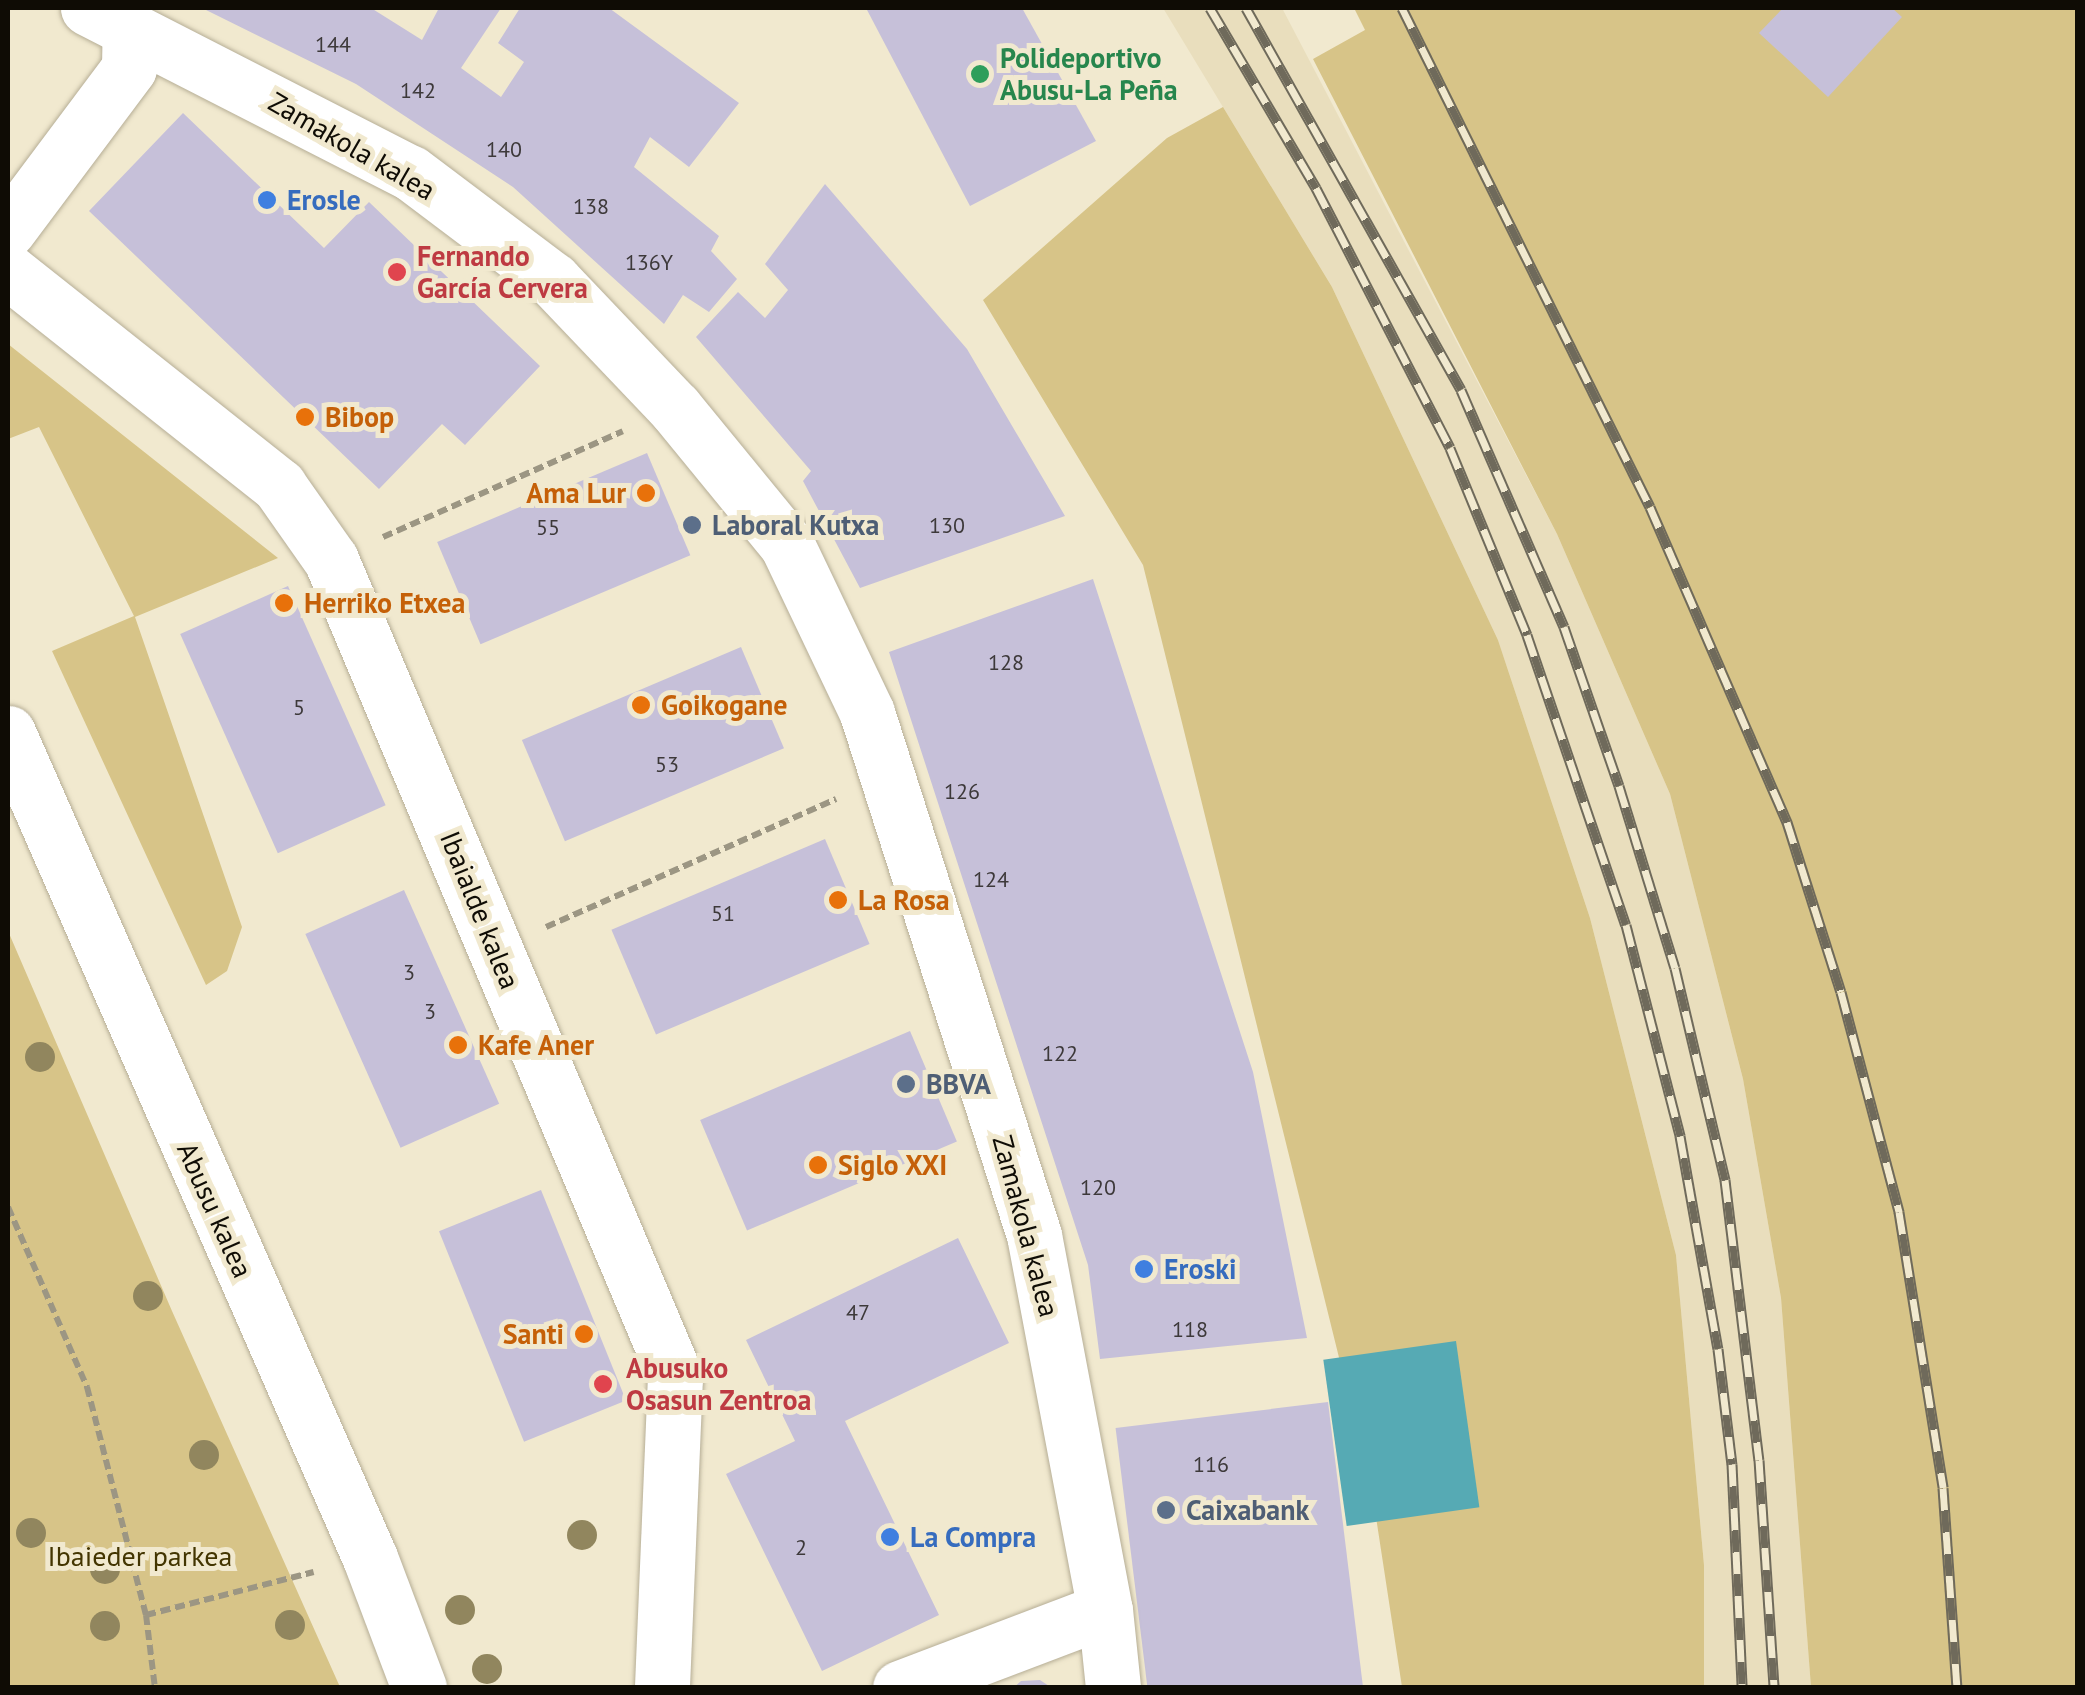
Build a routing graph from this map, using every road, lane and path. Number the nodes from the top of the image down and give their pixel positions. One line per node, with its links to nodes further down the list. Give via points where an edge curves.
1 (109, 18): 2 (street, via 129,68); 4 (street, Zamakola kalea, via 411,174 554,280)
2 (8, 230)
3 (8, 271): 5 (street, Ibaialde kalea, via 279,486)
4 (675, 408): 5 (path); 7 (street, Zamakola kalea, via 786,545 867,714)
5 (331, 560): 8 (street, Ibaialde kalea)
6 (8, 733): 10 (street, Abusu kalea)
7 (883, 778): 8 (path); 11 (street, Zamakola kalea, via 1034,1235)
8 (496, 949): 15 (street, Ibaialde kalea, via 675,1376)
9 (8, 1207): 12 (path, via 87,1387)
10 (370, 1558): 12 (path); 14 (street, Abusu kalea)
11 (1105, 1610): 16 (street); 17 (street, Zamakola kalea)
12 (146, 1615): 13 (path)
13 (155, 1688)
14 (419, 1688)
15 (662, 1688)
16 (900, 1688)
17 (1113, 1688)

